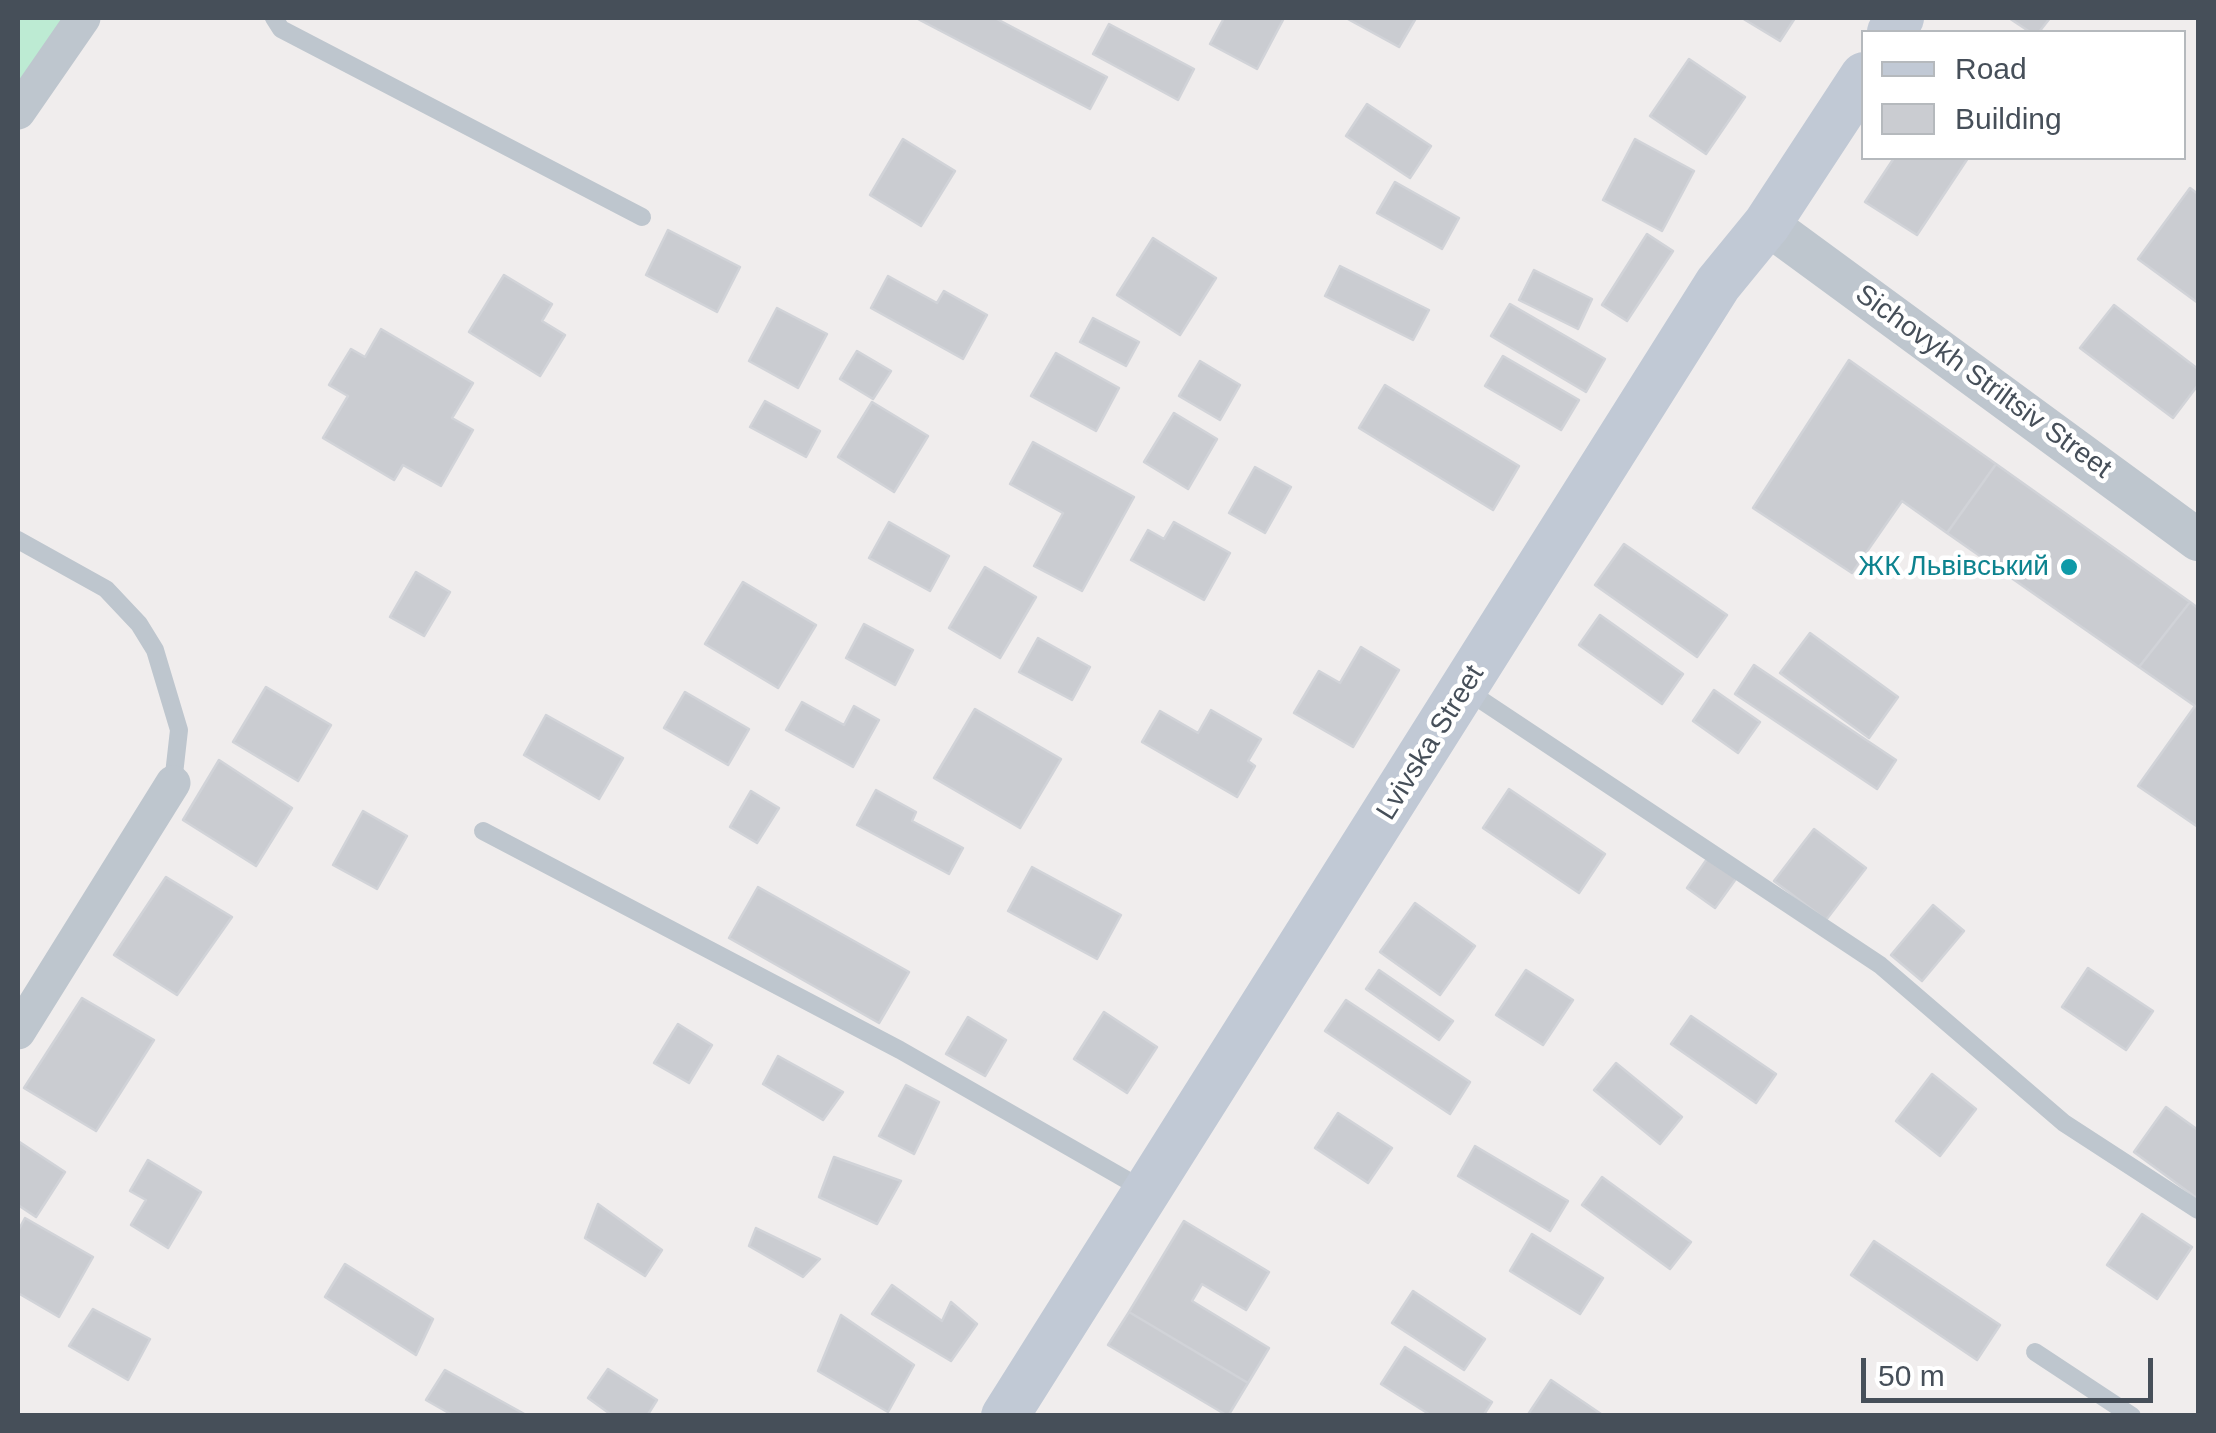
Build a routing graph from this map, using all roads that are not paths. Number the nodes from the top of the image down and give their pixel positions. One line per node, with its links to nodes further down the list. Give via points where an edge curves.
1 (83, 18): 4 (street)
2 (274, 18): 5 (lane, via 281,29)
3 (1861, 81): 6 (main road, Lvivska Street)
4 (18, 112)
5 (642, 217)
6 (1767, 224): 8 (street, Sichovykh Striltsiv Street); 9 (main road, Lvivska Street, via 1718,284)
7 (18, 540): 10 (lane, via 106,589 140,624 156,650 179,730)
8 (2198, 540)
9 (1465, 689): 13 (main road, Lvivska Street); 14 (lane, via 1880,965 2064,1123)
10 (172, 784): 12 (street)
11 (483, 832): 13 (lane, via 900,1050)
12 (18, 1032)
13 (1148, 1192): 16 (main road, Lvivska Street)
14 (2198, 1210)
15 (2035, 1352): 17 (lane)
16 (1005, 1416)
17 (2132, 1416)

